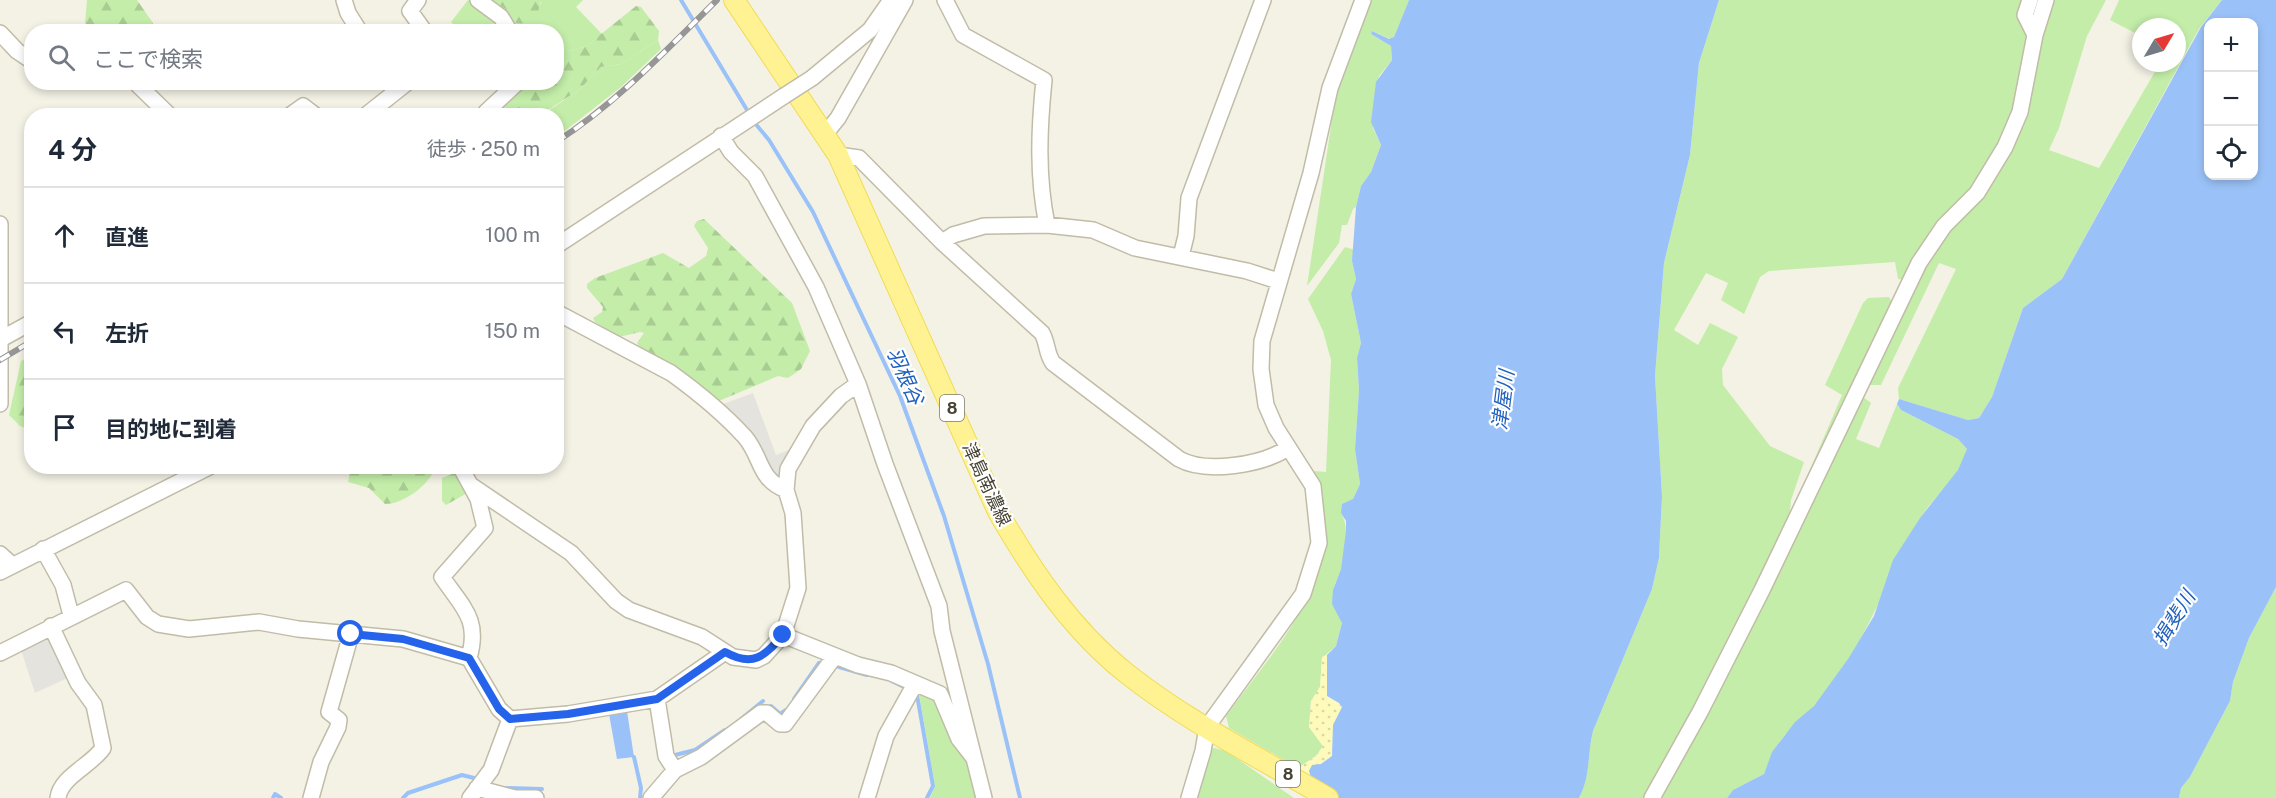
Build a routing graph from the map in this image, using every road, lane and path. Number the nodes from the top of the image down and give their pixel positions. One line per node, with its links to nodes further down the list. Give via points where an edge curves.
1 (344, 0): 12 (street)
2 (418, 0): 13 (street, via 410,10)
3 (477, 0): 14 (street)
4 (734, 0): 25 (main road, 津島南濃線 / 8)
5 (891, 0): 24 (street, bridge, via 870,30 812,78)
6 (905, 0): 25 (street)
7 (945, 0): 28 (street, via 963,35 1044,80 1039,189)
8 (1263, 0): 31 (street, via 1189,198)
9 (1363, 0): 33 (street, via 1330,88 1311,173)
10 (2030, 0): 16 (street, via 2025,15)
11 (2046, 0): 16 (street)
12 (355, 24)
13 (420, 24)
14 (505, 24)
15 (0, 33): 17 (street)
16 (2035, 35): 71 (street, via 2020,112 2006,147 1977,193 1944,226 1919,263 1762,590 1701,712)
17 (24, 56)
18 (143, 90): 21 (street)
19 (394, 90): 22 (street)
20 (509, 90): 23 (street)
21 (162, 108)
22 (374, 108)
23 (490, 108)
24 (726, 132): 29 (street); 38 (street, via 731,152 755,176 816,288)
25 (825, 134): 26 (main road, 津島南濃線 / 8)
26 (838, 155): 30 (street, via 859,158); 59 (main road, 津島南濃線 / 8, via 998,512 1028,563 1093,643 1125,672)
27 (0, 224): 32 (street)
28 (1047, 225): 30 (street, via 984,226 953,234); 31 (street, via 1093,230 1135,248)
29 (564, 241)
30 (942, 242): 40 (street, via 1042,333 1053,363 1179,459 1191,466 1209,468 1270,458)
31 (1181, 256): 33 (street)
32 (1, 258): 34 (street)
33 (1278, 281): 40 (street, via 1262,341 1261,369 1266,405)
34 (1, 298): 37 (street)
35 (564, 316): 44 (street, via 684,382 745,438 764,474 774,485)
36 (24, 326): 37 (street)
37 (1, 339): 39 (street)
38 (858, 384): 44 (street, via 813,426 788,469); 60 (street, via 939,606 942,632)
39 (0, 404)
40 (1287, 448): 59 (street, via 1313,486 1319,543 1313,569 1287,618)
41 (195, 474): 45 (street)
42 (465, 474): 43 (street)
43 (472, 486): 52 (street, via 571,553 629,610 702,637); 55 (street, via 485,528 442,577 471,620 474,638)
44 (786, 490): 51 (street, via 793,513 798,588)
45 (43, 549): 47 (street); 48 (street, via 63,585)
46 (0, 554): 47 (street)
47 (6, 568)
48 (71, 615): 49 (street); 50 (street, via 126,590 147,617 158,624 189,629 259,622)
49 (51, 626): 53 (street); 63 (street, via 78,683 94,705 103,748 98,757 62,787)
50 (351, 634): 55 (street, via 403,639); 64 (street, via 329,712 339,720 338,727 321,762)
51 (783, 635): 52 (street, via 756,660); 54 (street)
52 (725, 652): 57 (street)
53 (0, 653)
54 (835, 656): 56 (street); 61 (street, via 785,724 760,713 701,757)
55 (469, 658): 58 (street, via 499,709)
56 (915, 684): 60 (street, via 940,694 959,739); 67 (street, via 886,736)
57 (657, 699): 58 (street); 61 (street, via 666,756)
58 (510, 719): 62 (street, via 491,770)
59 (1207, 727): 69 (street); 70 (main road, 津島南濃線 / 8)
60 (976, 759): 68 (street)
61 (675, 770): 66 (street)
62 (474, 793): 65 (street)
63 (58, 798)
64 (311, 798)
65 (536, 798)
66 (651, 798)
67 (867, 798)
68 (984, 798)
69 (1189, 798)
70 (1328, 798)
71 (1652, 798)

